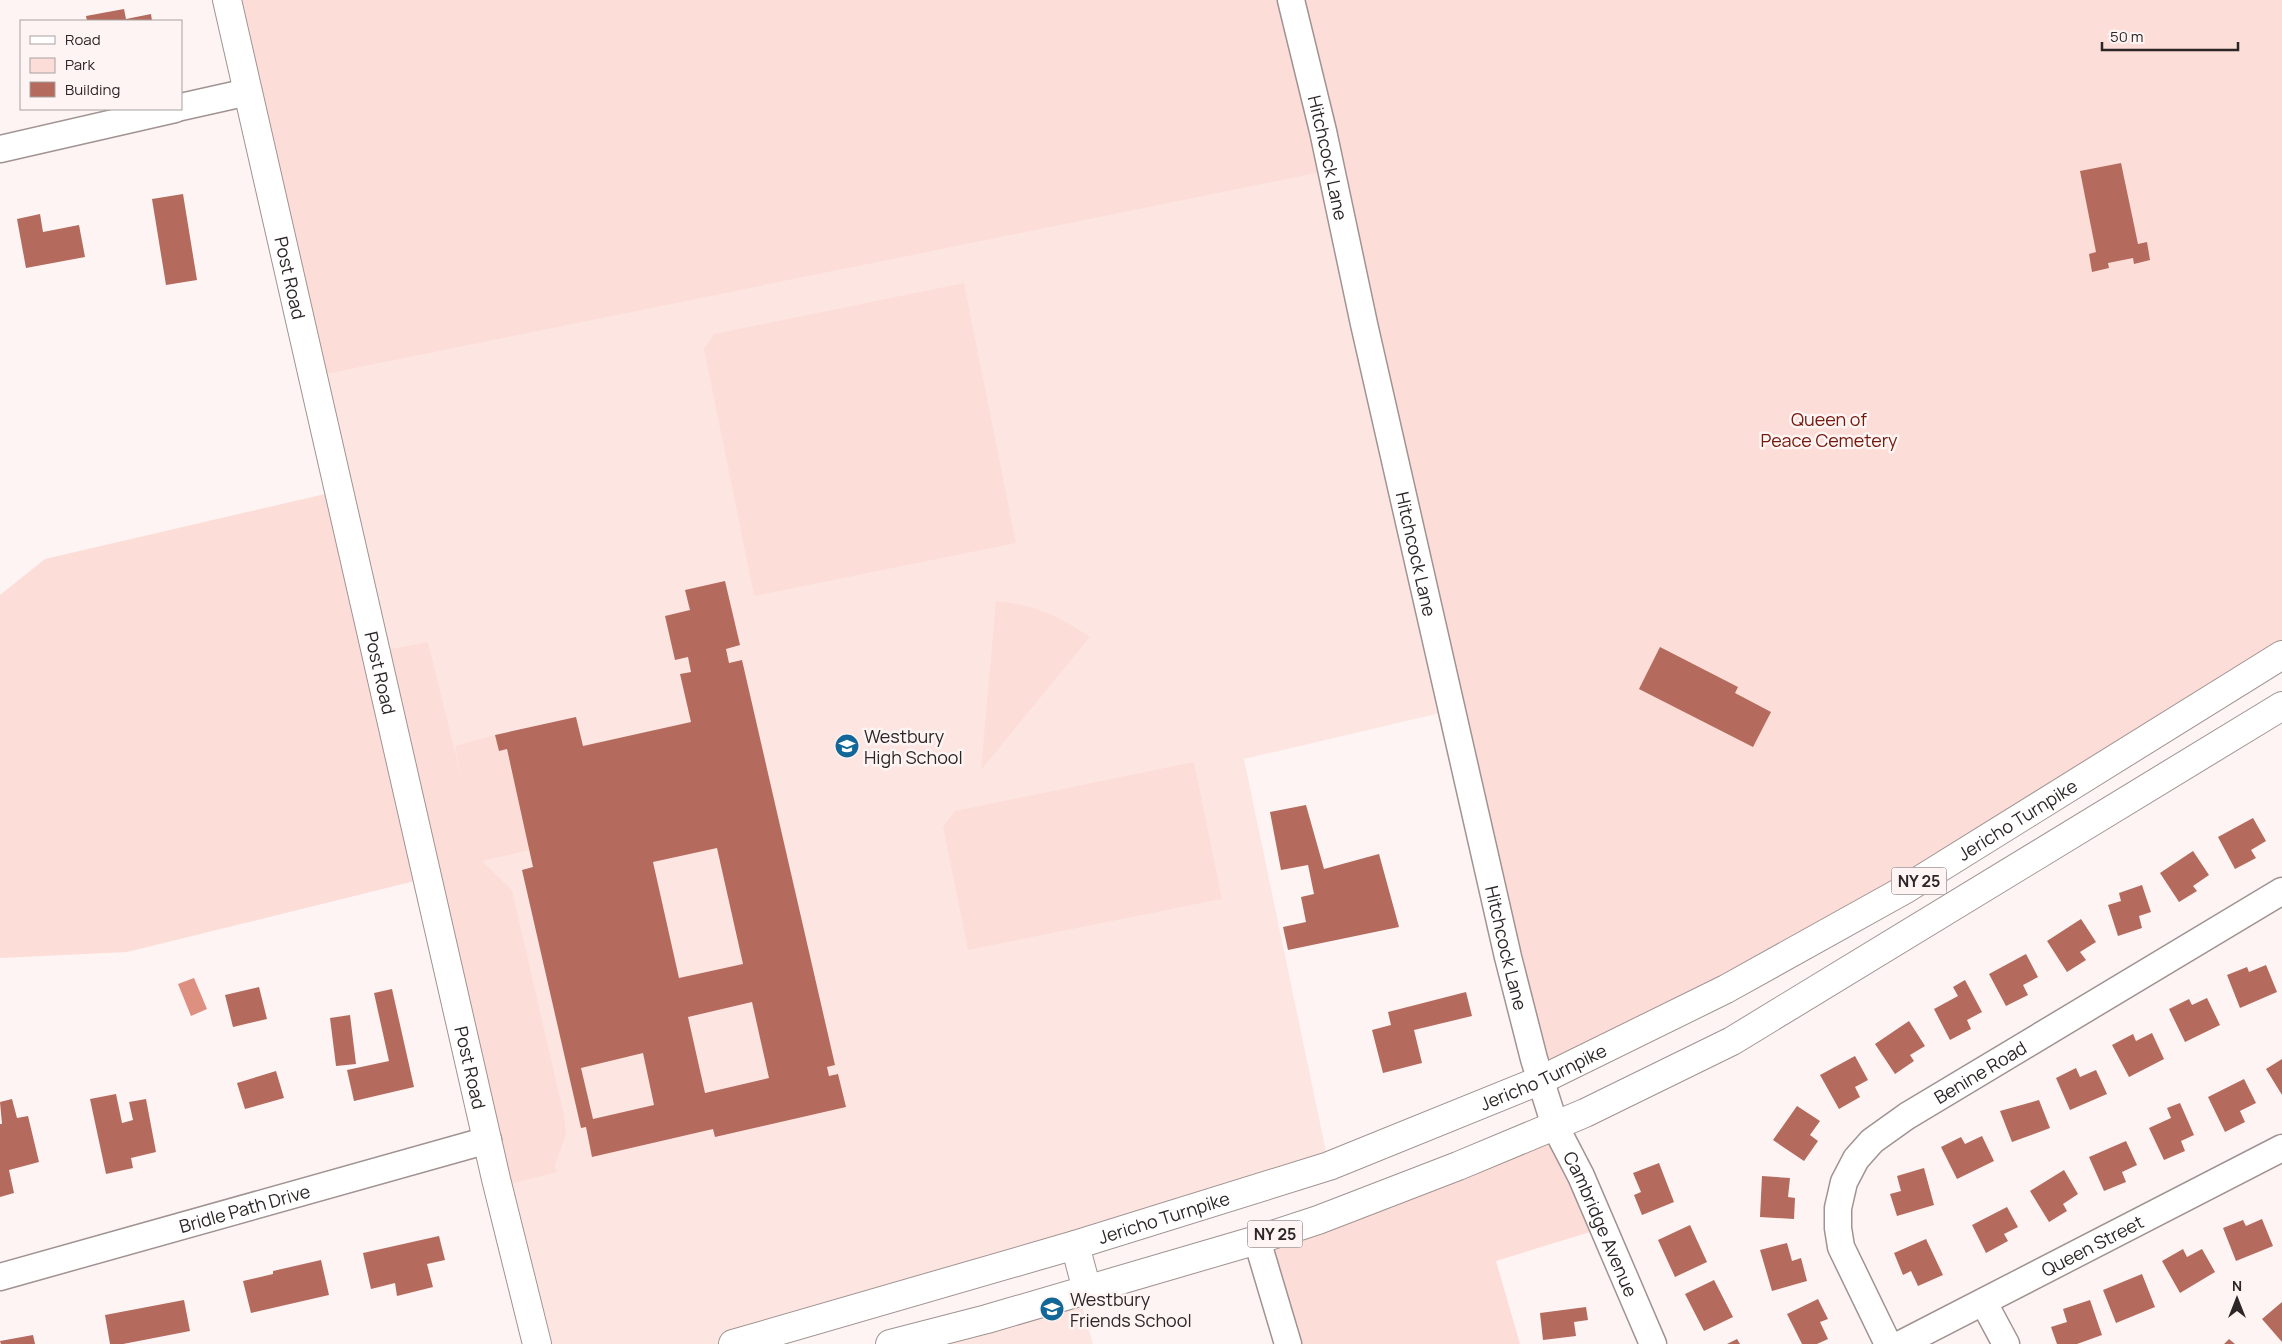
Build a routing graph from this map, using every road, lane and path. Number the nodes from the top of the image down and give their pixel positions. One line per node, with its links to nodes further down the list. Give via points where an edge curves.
1 (227, 0): 3 (main road, Post Road)
2 (1292, 0): 10 (street, Hitchcock Lane, via 1508,957)
3 (248, 92): 4 (street); 12 (main road, Post Road)
4 (182, 107)
5 (171, 110): 6 (street)
6 (0, 148)
7 (2282, 655): 10 (main road, Jericho Turnpike / NY 25, via 1904,890 1726,990)
8 (2282, 706): 11 (main road, NY 25, via 1732,1041)
9 (2282, 891): 24 (street, Benine Road, via 1907,1116 1872,1141 1856,1159 1844,1182 1838,1208 1841,1247)
10 (1540, 1080): 11 (street, Hitchcock Lane); 15 (main road, Jericho Turnpike / NY 25, via 1329,1166)
11 (1552, 1115): 14 (main road, NY 25, via 1458,1166 1336,1214); 23 (street, Cambridge Avenue)
12 (488, 1140): 16 (street, Bridle Path Drive); 19 (main road, Post Road)
13 (2282, 1148): 18 (street, Queen Street)
14 (1257, 1240): 17 (main road, NY 25); 22 (street)
15 (1075, 1245): 17 (main road); 20 (main road, Jericho Turnpike / NY 25)
16 (0, 1277)
17 (1087, 1290): 21 (main road, NY 25)
18 (1984, 1303): 25 (street, Queen Street); 26 (street)
19 (537, 1344)
20 (734, 1344)
21 (890, 1344)
22 (1288, 1344)
23 (1653, 1344)
24 (1888, 1344)
25 (1902, 1344)
26 (2006, 1344)

